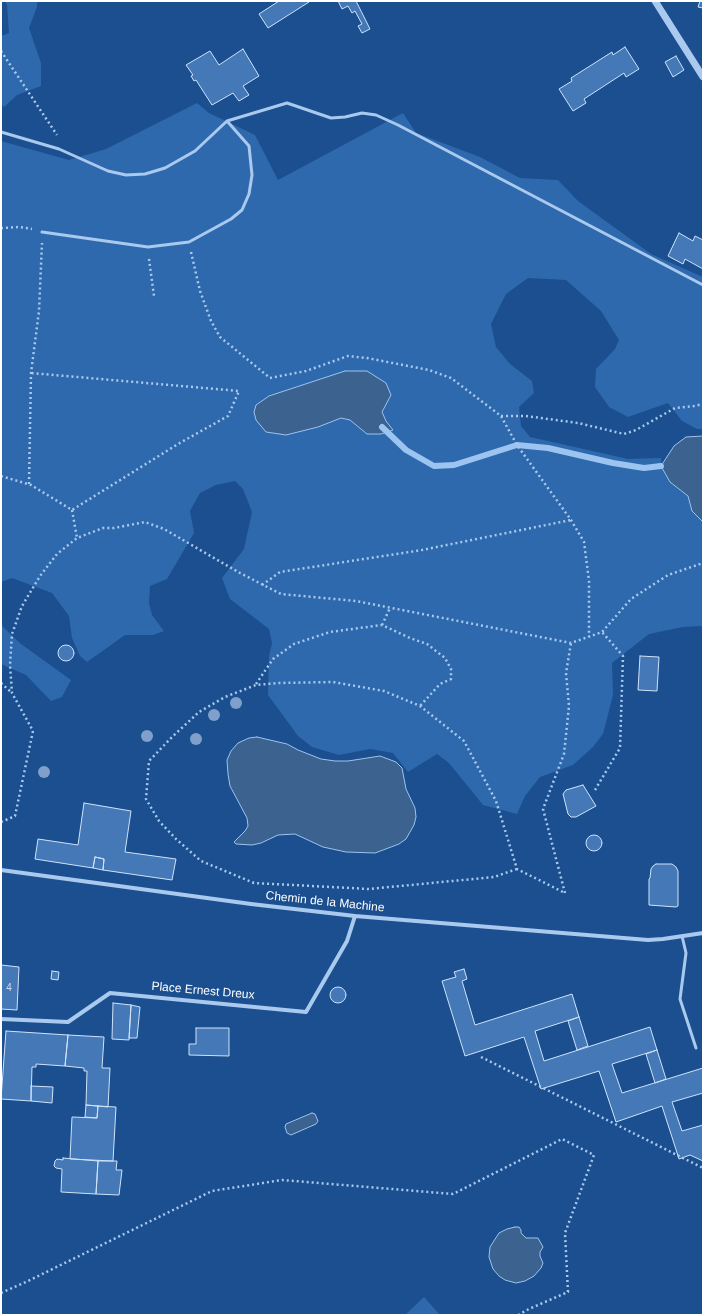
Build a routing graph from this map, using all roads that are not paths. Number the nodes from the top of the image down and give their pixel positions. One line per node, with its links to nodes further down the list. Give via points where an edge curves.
1 (655, 1): 2 (street)
2 (703, 77)
3 (227, 121): 4 (lane, via 195,150 165,168 145,174 126,175 108,171 59,149); 5 (lane, via 249,146 252,175 250,194 242,210 231,219 189,242 148,247); 6 (lane, via 287,104 331,118 362,113 376,115)
4 (1, 132)
5 (42, 232)
6 (703, 285)
7 (1, 870): 8 (street, Chemin de la Machine)
8 (355, 916): 10 (street, Chemin de la Machine, via 648,940); 11 (street, Place Ernest Dreux, via 347,941 306,1012 110,992 68,1022)
9 (703, 933): 10 (street, Chemin de la Machine)
10 (682, 936): 12 (lane, via 686,953 680,999)
11 (1, 1019)
12 (696, 1048)

